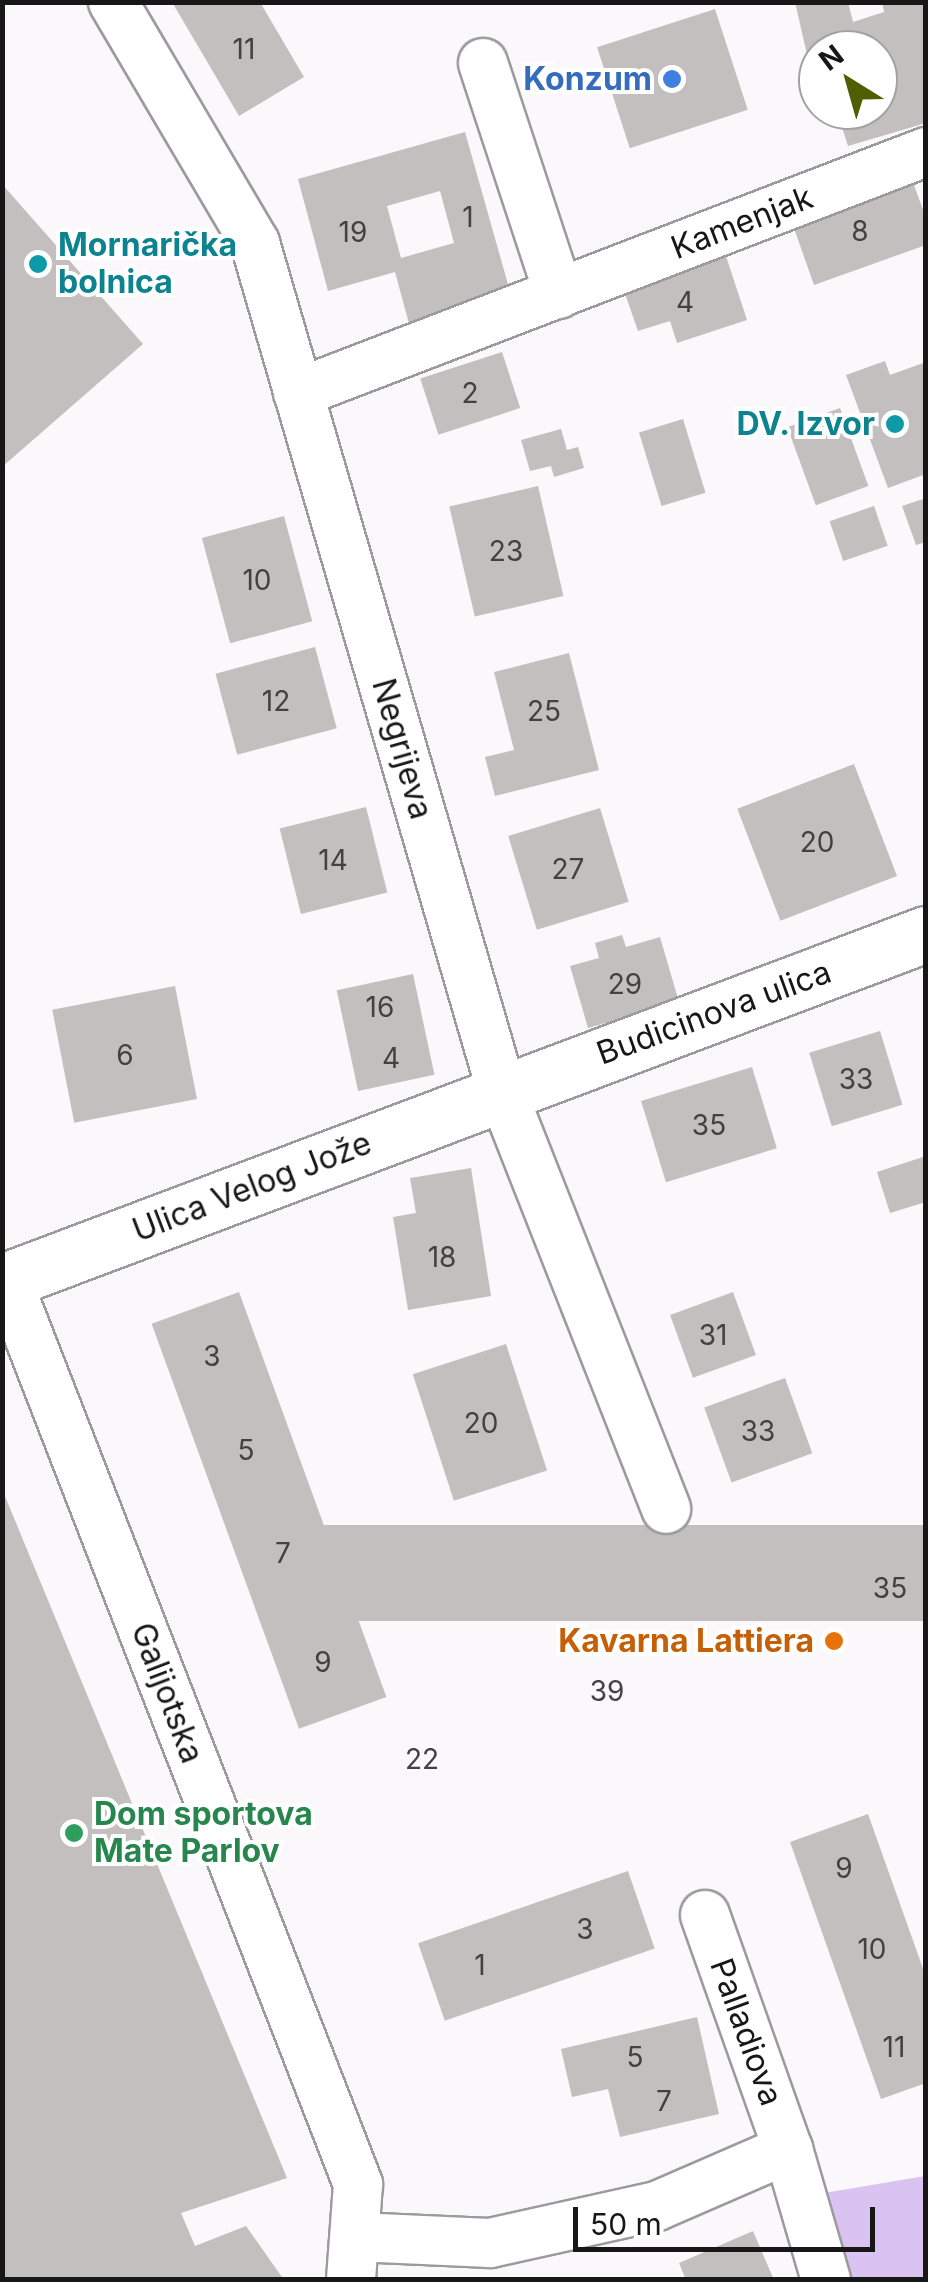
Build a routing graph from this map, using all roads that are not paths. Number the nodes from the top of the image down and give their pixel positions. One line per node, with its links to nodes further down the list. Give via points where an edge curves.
1 (113, 2): 5 (street, Negrijeva, via 255,243)
2 (483, 64): 4 (street)
3 (926, 152): 4 (street, Kamenjak)
4 (559, 294): 5 (street, Kamenjak)
5 (298, 394): 7 (street, Negrijeva)
6 (926, 934): 7 (street, Budicinova ulica)
7 (502, 1092): 8 (street, Ulica Velog Jože); 9 (street, Negrijeva)
8 (4, 1281): 12 (street, Galijotska, via 358,2184)
9 (666, 1509)
10 (705, 1915): 11 (street, Palladiova)
11 (788, 2149): 12 (street, Palladiova, via 657,2206 490,2242); 13 (street, Palladiova)
12 (353, 2258)
13 (826, 2280)

